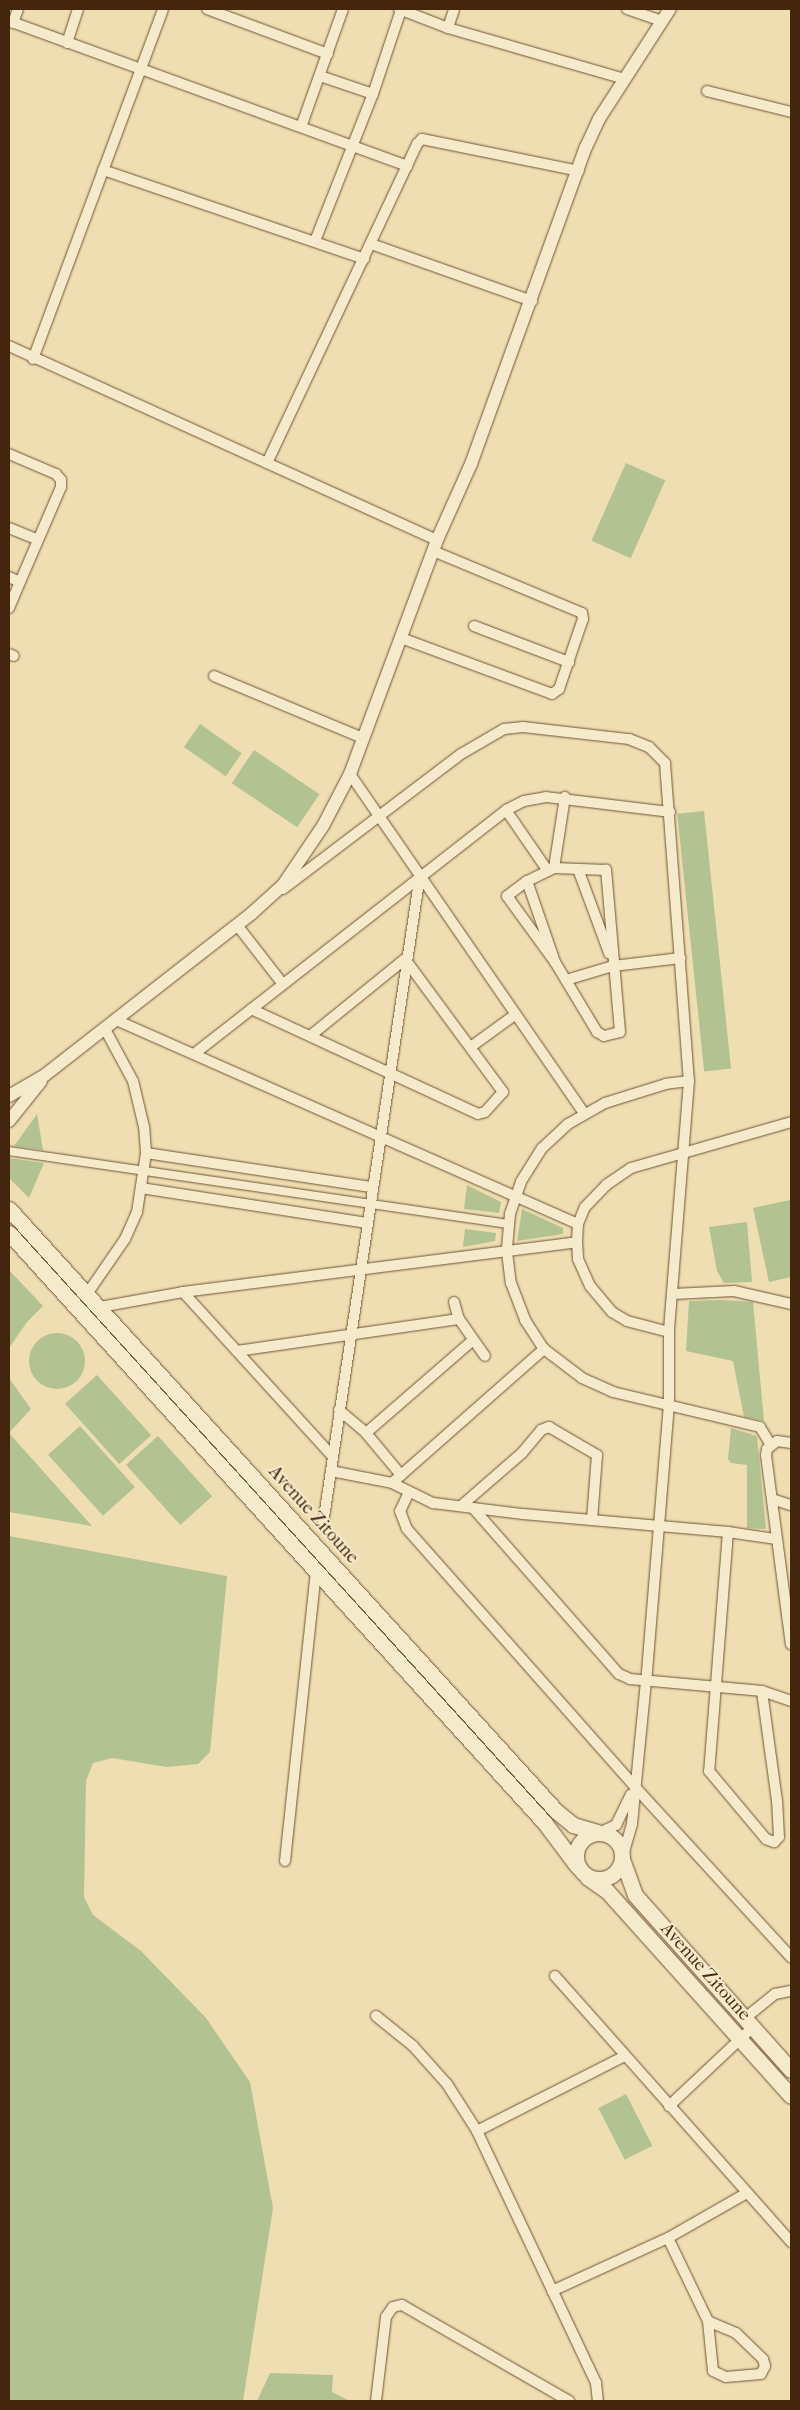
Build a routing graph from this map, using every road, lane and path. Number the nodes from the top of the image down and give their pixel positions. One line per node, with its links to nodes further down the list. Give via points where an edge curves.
1 (18, 9): 11 (street)
2 (78, 9): 13 (street)
3 (163, 9): 15 (street)
4 (207, 9): 14 (street)
5 (343, 9): 14 (street)
6 (400, 9): 12 (street); 19 (street)
7 (454, 9): 12 (street)
8 (627, 9): 10 (street)
9 (670, 9): 10 (street)
10 (662, 21): 17 (street)
11 (11, 22): 13 (street)
12 (448, 28): 17 (street)
13 (67, 43): 15 (street)
14 (328, 54): 16 (street)
15 (141, 71): 21 (street); 24 (street)
16 (320, 76): 19 (street); 21 (street)
17 (624, 79): 25 (street, via 599,119)
18 (707, 91): 20 (street)
19 (372, 94): 22 (street)
20 (791, 112)
21 (301, 127): 22 (street)
22 (353, 147): 23 (street); 26 (street)
23 (407, 166): 25 (street, via 422,139); 27 (street)
24 (103, 170): 26 (street); 31 (street)
25 (579, 170): 29 (street)
26 (315, 241): 28 (street)
27 (371, 244): 28 (street); 29 (street)
28 (364, 259): 33 (street)
29 (532, 301): 36 (street, via 471,464)
30 (9, 346): 31 (street)
31 (32, 359): 33 (street)
32 (9, 454): 35 (street, via 56,474 61,480)
33 (267, 463): 36 (street)
34 (9, 528): 35 (street)
35 (38, 540): 38 (street)
36 (435, 546): 41 (street); 42 (street, via 582,613 583,619)
37 (9, 577): 38 (street)
38 (20, 582): 39 (street)
39 (9, 608)
40 (474, 626): 42 (street)
41 (401, 638): 42 (street, via 552,694 559,689); 44 (street)
42 (568, 662)
43 (214, 676): 44 (street)
44 (363, 738): 45 (street)
45 (350, 774): 49 (street); 54 (street, via 296,868)
46 (565, 797): 47 (street, via 533,798); 48 (street); 50 (street)
47 (506, 810): 50 (street); 52 (street)
48 (670, 812): 49 (street, via 665,763 649,747 629,739 523,727 504,729 484,738); 56 (street)
49 (380, 817): 52 (street); 54 (street)
50 (551, 869): 51 (street); 53 (street)
51 (578, 870): 59 (street); 59 (street, via 606,870)
52 (420, 875): 57 (street); 61 (street); 63 (street)
53 (527, 881): 58 (street); 58 (street, via 506,896)
54 (266, 901): 55 (street)
55 (237, 926): 61 (street); 64 (street)
56 (681, 958): 59 (street); 71 (street)
57 (405, 960): 66 (street); 67 (street); 69 (street)
58 (555, 962): 60 (street)
59 (613, 966): 60 (street); 60 (street, via 621,1029 617,1034 604,1036 597,1032)
60 (566, 980)
61 (282, 983): 62 (street)
62 (251, 1009): 66 (street); 68 (street)
63 (516, 1014): 67 (street); 73 (street)
64 (116, 1020): 65 (street); 68 (street)
65 (105, 1029): 70 (street); 79 (street, via 133,1081 144,1127)
66 (310, 1036): 69 (street)
67 (472, 1046): 69 (street, via 503,1092 481,1114)
68 (194, 1054): 76 (street)
69 (389, 1073): 76 (street)
70 (46, 1075): 72 (street); 74 (street)
71 (689, 1081): 73 (street, via 626,1096); 77 (street)
72 (9, 1096)
73 (584, 1113): 83 (street, via 542,1148 530,1164)
74 (9, 1121)
75 (791, 1122): 77 (street)
76 (379, 1138): 81 (street); 83 (street)
77 (684, 1150): 88 (street, via 631,1168 618,1176 585,1207); 95 (street)
78 (9, 1151): 80 (street)
79 (146, 1153): 80 (street); 81 (street)
80 (144, 1172): 82 (street); 84 (street)
81 (372, 1187): 84 (street)
82 (141, 1188): 86 (street); 94 (street, via 137,1212 125,1239)
83 (516, 1197): 87 (street); 88 (street)
84 (369, 1205): 86 (street); 87 (street)
85 (9, 1209): 94 (main road, Avenue Zitoune)
86 (367, 1223): 92 (street)
87 (508, 1224): 91 (street)
88 (578, 1224): 90 (street)
89 (9, 1233): 125 (main road, Avenue Zitoune)
90 (577, 1242): 91 (street); 100 (street, via 578,1259 590,1286 612,1312 643,1328)
91 (507, 1252): 92 (street); 103 (street, via 515,1300)
92 (360, 1269): 93 (street); 101 (street)
93 (182, 1292): 98 (street); 104 (street)
94 (87, 1294): 98 (main road, Avenue Zitoune)
95 (673, 1294): 97 (street, via 734,1291); 100 (street)
96 (454, 1302): 99 (street)
97 (791, 1304)
98 (100, 1307): 133 (main road, Avenue Zitoune, via 556,1811 573,1824)
99 (460, 1319): 101 (street); 102 (street)
100 (669, 1332): 106 (street)
101 (350, 1334): 104 (street); 107 (street)
102 (472, 1341): 105 (street); 108 (street)
103 (544, 1349): 106 (street, via 598,1387); 113 (street)
104 (237, 1350): 111 (street)
105 (485, 1356)
106 (669, 1404): 110 (street, via 760,1427); 122 (street)
107 (339, 1410): 108 (street); 111 (street)
108 (366, 1433): 113 (street)
109 (791, 1443): 110 (street, via 784,1440)
110 (771, 1445): 116 (street, via 766,1455)
111 (332, 1457): 112 (street)
112 (331, 1471): 114 (street); 121 (street)
113 (401, 1474): 114 (street)
114 (392, 1483): 115 (street)
115 (408, 1492): 118 (street, via 424,1500); 132 (street, via 400,1511 407,1529)
116 (772, 1499): 117 (street); 124 (street)
117 (791, 1505)
118 (461, 1506): 119 (street); 120 (street, via 522,1453 542,1430 550,1427 597,1455)
119 (473, 1508): 120 (street); 128 (street, via 610,1668 630,1679)
120 (592, 1520): 122 (street)
121 (323, 1524)
122 (659, 1526): 123 (street); 128 (street)
123 (728, 1532): 124 (street); 129 (street)
124 (776, 1540): 126 (street)
125 (316, 1571): 135 (street); 136 (main road, Avenue Zitoune, via 544,1822)
126 (788, 1587): 127 (street)
127 (791, 1644)
128 (646, 1681): 129 (street); 132 (street)
129 (717, 1688): 130 (street); 130 (street, via 709,1771 766,1839 774,1842 779,1837 777,1801)
130 (762, 1691): 131 (street)
131 (791, 1701)
132 (635, 1786): 133 (street, via 616,1825); 134 (street, via 632,1824); 137 (street)
133 (600, 1832): 134 (main road, via 615,1839); 136 (main road, via 579,1843 575,1858)
134 (622, 1859): 136 (main road, via 609,1877); 141 (main road, Avenue Zitoune, via 635,1895)
135 (285, 1861)
136 (582, 1871): 142 (main road, Avenue Zitoune, via 607,1891)
137 (791, 1957)
138 (555, 1976): 143 (street)
139 (791, 1990): 141 (street, via 775,1994)
140 (376, 2016): 147 (street, via 413,2046 447,2084)
141 (748, 2023): 142 (street); 144 (main road, Avenue Zitoune)
142 (740, 2039): 145 (main road, Avenue Zitoune); 146 (street)
143 (625, 2056): 146 (street); 147 (street)
144 (791, 2070)
145 (791, 2096)
146 (670, 2106): 148 (street)
147 (477, 2131): 151 (street)
148 (747, 2193): 149 (street); 150 (street)
149 (668, 2238): 151 (street); 152 (street)
150 (791, 2242)
151 (552, 2291): 155 (street, via 596,2383)
152 (708, 2321): 152 (street, via 712,2365 716,2374 726,2377 761,2374 765,2362 756,2352 727,2326)
153 (376, 2401): 154 (street, via 386,2317 397,2305 407,2307)
154 (570, 2401)
155 (598, 2401)

